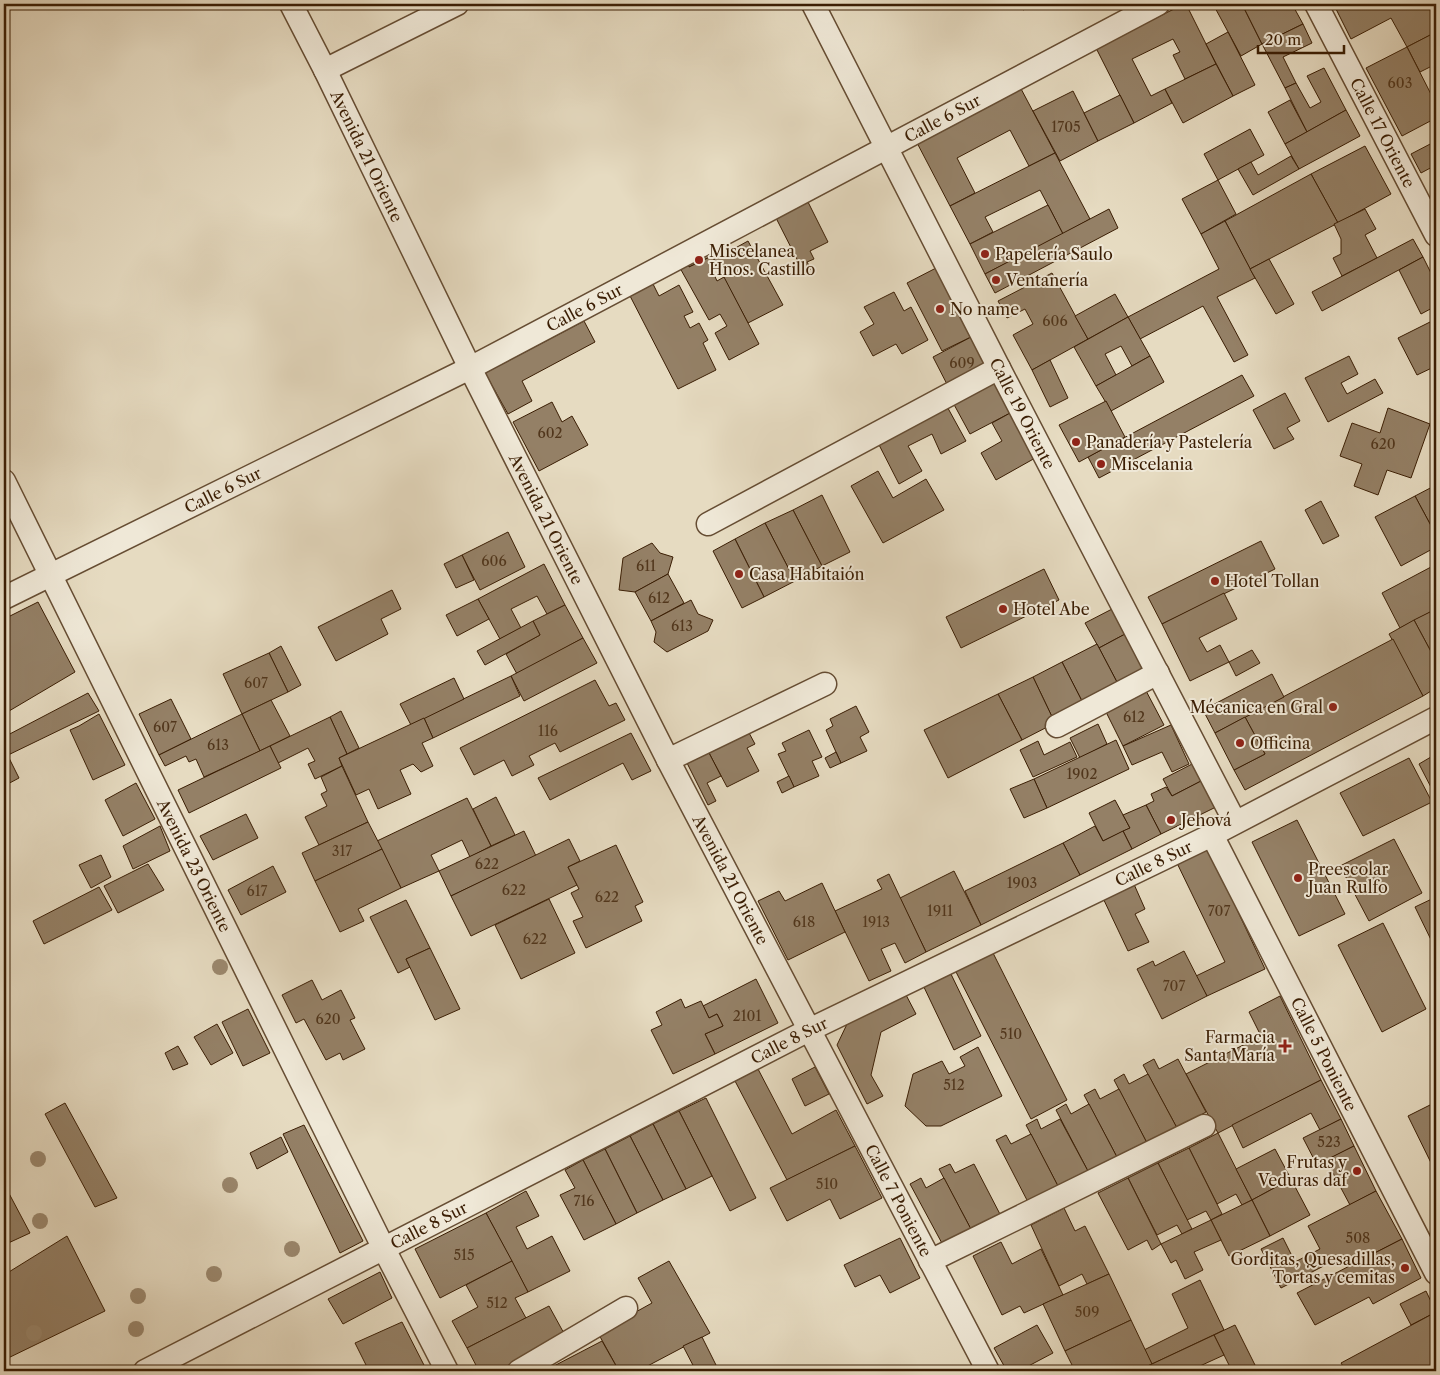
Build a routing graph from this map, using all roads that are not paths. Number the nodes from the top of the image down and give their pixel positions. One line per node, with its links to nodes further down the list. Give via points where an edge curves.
1 (291, 4): 6 (street, Avenida 21 Oriente)
2 (457, 4): 6 (street)
3 (813, 4): 7 (street, Calle 19 Oriente)
4 (1158, 4): 7 (street, Calle 6 Sur)
5 (1316, 4): 8 (street, Calle 17 Oriente)
6 (325, 70): 9 (street, Avenida 21 Oriente)
7 (887, 147): 9 (street, Calle 6 Sur); 10 (street, Calle 19 Oriente)
8 (1436, 235)
9 (470, 368): 13 (street, Calle 6 Sur); 19 (street, Avenida 21 Oriente)
10 (999, 368): 12 (street); 15 (street, Calle 19 Oriente)
11 (4, 481): 13 (street, Avenida 23 Oriente)
12 (708, 524)
13 (51, 575): 14 (street, Calle 6 Sur); 24 (street, Avenida 23 Oriente)
14 (4, 598)
15 (1158, 673): 18 (street); 20 (street, Calle 19 Oriente)
16 (825, 684): 19 (street)
17 (1436, 718): 20 (street, Calle 8 Sur)
18 (1057, 726)
19 (668, 760): 22 (street, Avenida 21 Oriente)
20 (1235, 822): 21 (street, Calle 8 Sur)
21 (1212, 835): 22 (street, Calle 8 Sur); 26 (street, Calle 5 Poniente)
22 (809, 1030): 24 (street, Calle 8 Sur); 25 (street, Calle 7 Poniente)
23 (1204, 1126): 25 (street)
24 (384, 1248): 28 (street, Calle 8 Sur); 29 (street, Avenida 23 Oriente)
25 (930, 1261): 31 (street, Calle 7 Poniente)
26 (1436, 1274)
27 (626, 1308): 30 (street)
28 (145, 1371)
29 (447, 1371)
30 (519, 1371)
31 (988, 1371)

